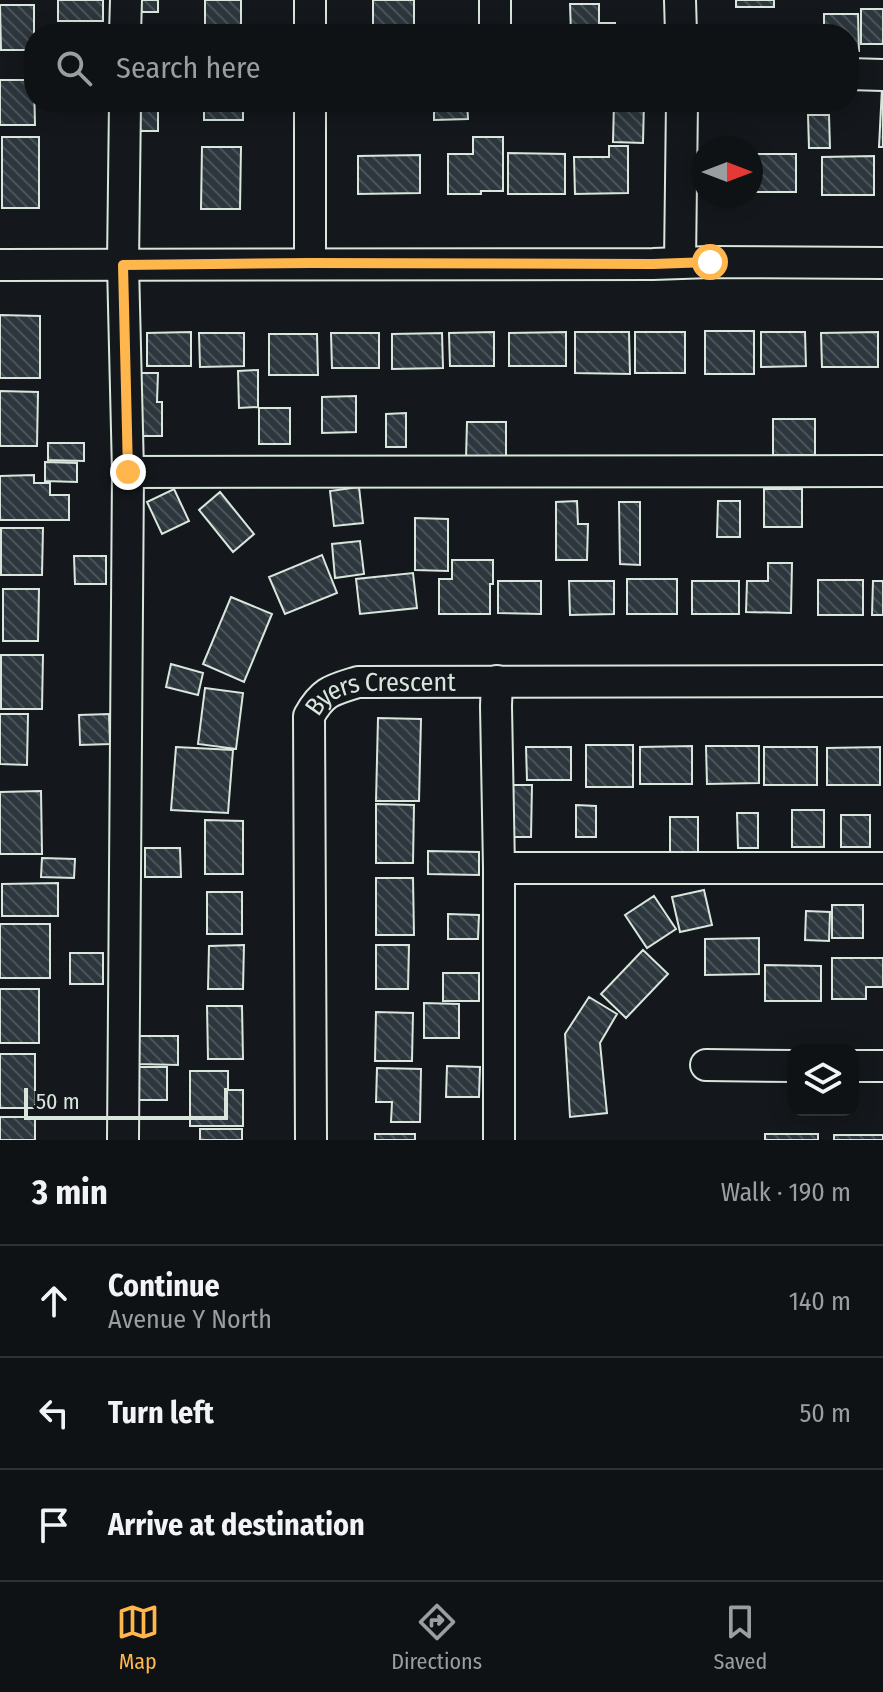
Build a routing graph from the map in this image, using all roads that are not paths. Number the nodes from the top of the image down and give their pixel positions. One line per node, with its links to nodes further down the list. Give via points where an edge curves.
1 (126, 0): 5 (street)
2 (310, 0): 6 (street)
3 (495, 0): 7 (street)
4 (680, 0): 8 (street)
5 (125, 24)
6 (310, 24)
7 (495, 24)
8 (681, 24)
9 (859, 74): 10 (street)
10 (883, 75)
11 (125, 112): 18 (street)
12 (310, 112): 14 (street)
13 (682, 112): 15 (street)
14 (310, 263): 15 (street); 18 (street)
15 (680, 263): 16 (street)
16 (883, 263)
17 (0, 265): 18 (street)
18 (123, 265): 20 (street)
19 (883, 471): 20 (street)
20 (128, 472): 29 (street)
21 (497, 681): 22 (street, Byers Crescent); 23 (street); 30 (street, Byers Crescent, via 358,682 332,690 309,716)
22 (883, 681)
23 (499, 868): 24 (street); 31 (street)
24 (883, 868)
25 (706, 1065): 26 (street)
26 (787, 1066)
27 (859, 1066): 28 (street)
28 (883, 1066)
29 (123, 1140)
30 (311, 1140)
31 (499, 1140)

